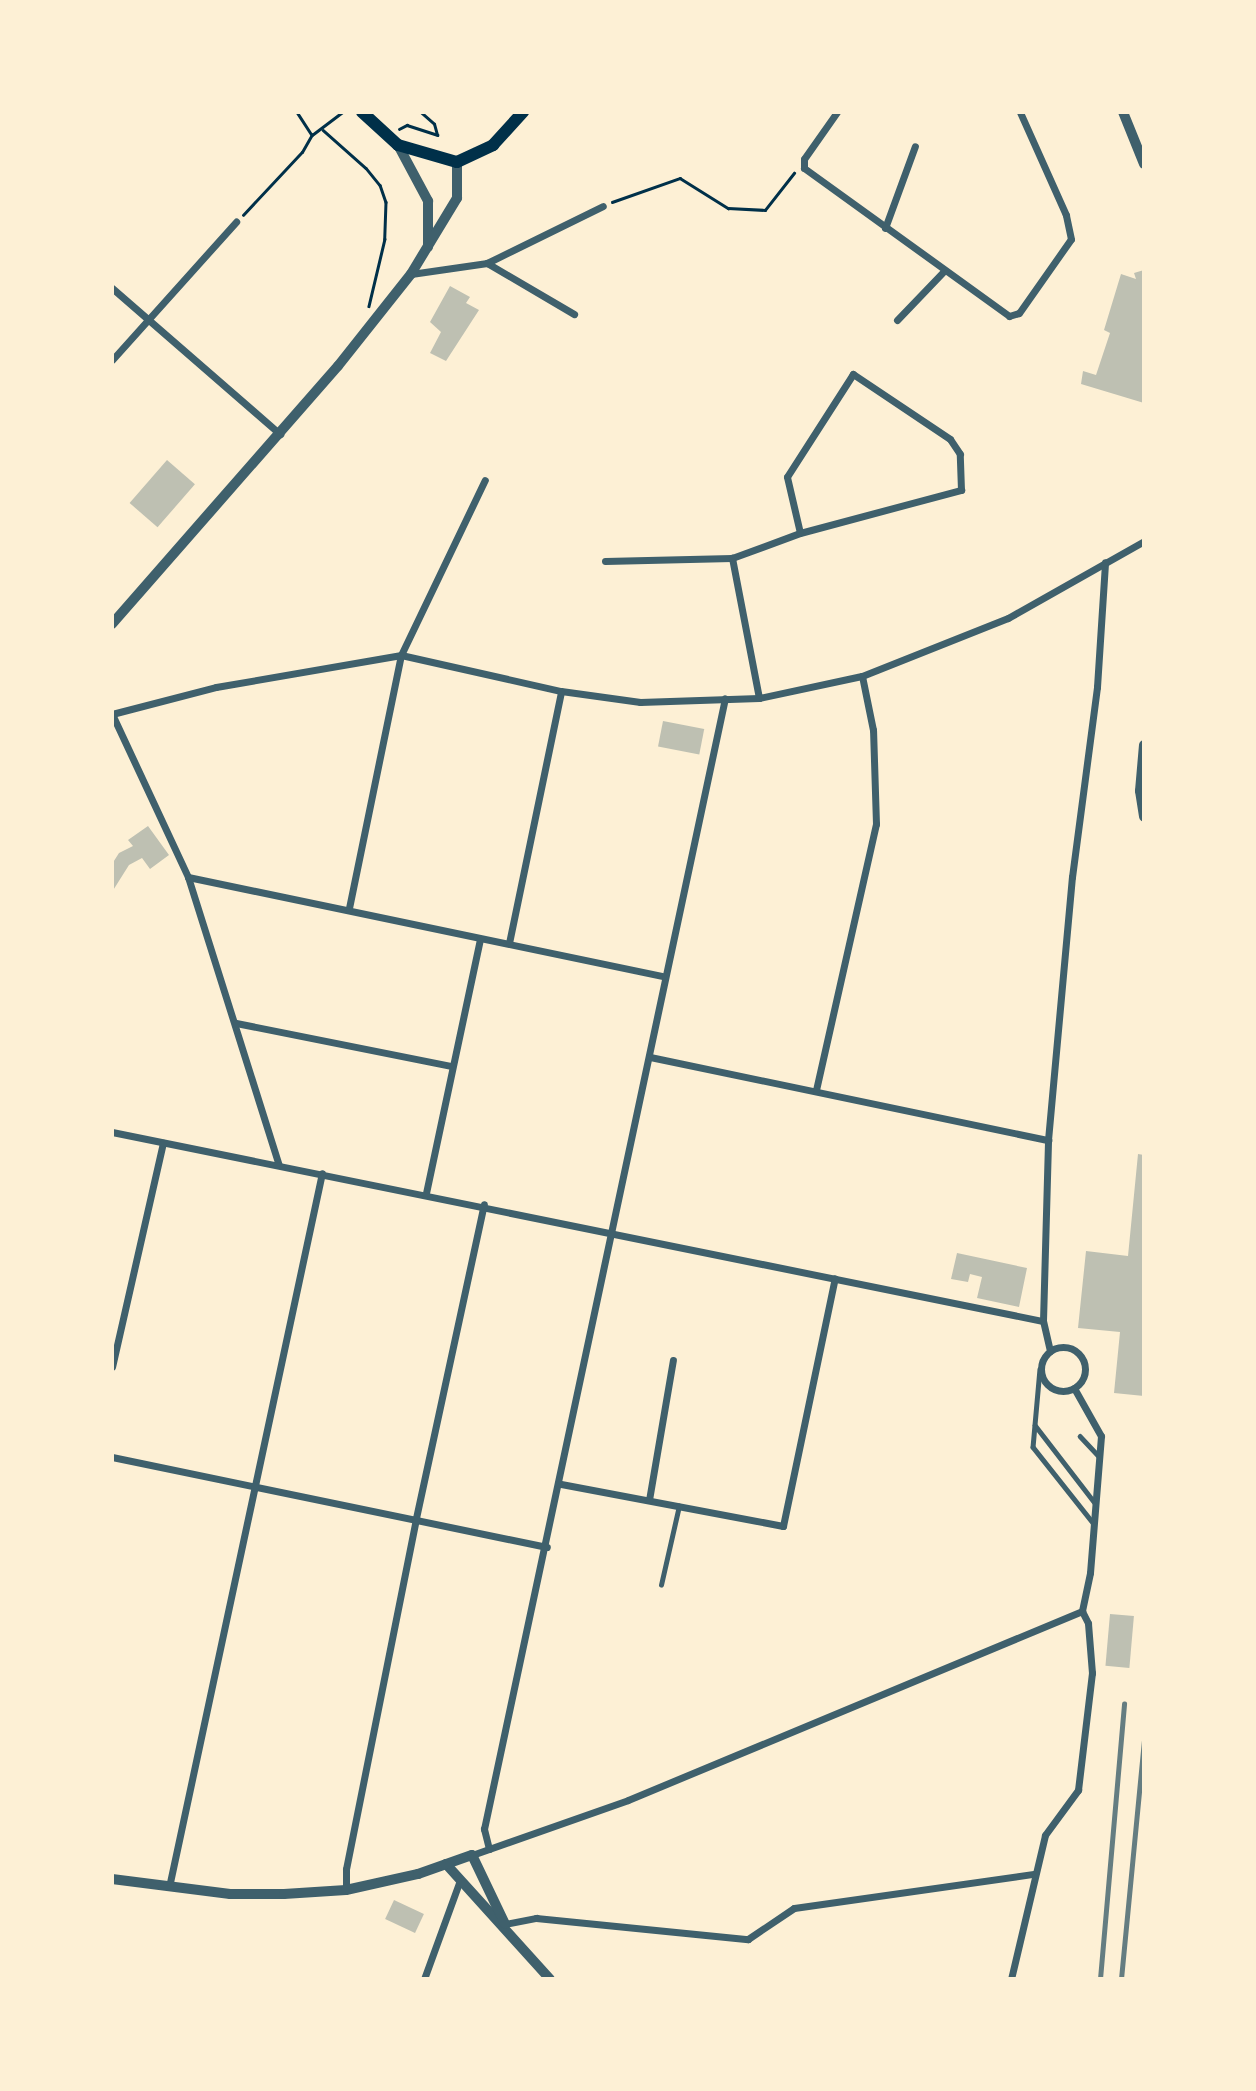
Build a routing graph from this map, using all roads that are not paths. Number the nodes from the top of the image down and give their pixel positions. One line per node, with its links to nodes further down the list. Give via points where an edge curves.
1 (523, 112): 8 (main road, via 493,145)
2 (836, 112): 12 (street, via 804,159 804,168)
3 (1020, 112): 15 (street, via 1066,215 1070,239 1019,313 1009,316)
4 (1123, 112): 9 (street)
5 (365, 115): 6 (main road)
6 (398, 145): 8 (main road); 13 (street, via 428,201)
7 (915, 146): 12 (street)
8 (457, 162): 13 (street, via 457,198)
9 (1144, 164)
10 (603, 206): 14 (street)
11 (236, 222): 19 (street)
12 (886, 228): 15 (street)
13 (427, 250): 16 (street)
14 (486, 263): 16 (street); 18 (street)
15 (944, 271): 20 (street)
16 (411, 274): 22 (street)
17 (112, 288): 19 (street)
18 (574, 314)
19 (149, 320): 21 (street); 22 (street)
20 (897, 320)
21 (112, 360)
22 (280, 434): 29 (street)
23 (485, 480): 30 (street)
24 (800, 533): 24 (street, via 961,490 960,454 950,439 853,374 787,477); 26 (street)
25 (1144, 541): 28 (street)
26 (732, 558): 27 (street); 34 (street)
27 (605, 561)
28 (1105, 562): 31 (street, via 1008,618); 48 (street, via 1097,687 1072,877)
29 (112, 624)
30 (401, 655): 32 (street); 35 (street, via 228,685); 39 (street)
31 (862, 676): 34 (street); 46 (street, via 875,753 876,824)
32 (561, 691): 33 (street, via 640,702); 41 (street)
33 (725, 698): 34 (street); 42 (street)
34 (759, 698)
35 (112, 714): 38 (street)
36 (1144, 745): 37 (street, via 1140,791)
37 (1144, 817)
38 (188, 877): 39 (street); 43 (street)
39 (349, 908): 40 (street)
40 (480, 939): 41 (street); 45 (street)
41 (509, 943): 42 (street)
42 (663, 976): 44 (street)
43 (236, 1023): 45 (street); 50 (street)
44 (650, 1057): 46 (street); 54 (street)
45 (452, 1066): 52 (street)
46 (816, 1090): 48 (street)
47 (112, 1132): 49 (street)
48 (1048, 1140): 56 (street)
49 (163, 1143): 50 (street); 59 (street)
50 (279, 1165): 51 (street)
51 (322, 1173): 52 (street); 66 (street)
52 (426, 1193): 53 (street)
53 (484, 1204): 54 (street); 71 (street)
54 (613, 1231): 55 (street); 67 (street)
55 (835, 1278): 56 (street); 70 (street, via 783,1526)
56 (1043, 1321): 57 (street)
57 (1050, 1351): 60 (street); 61 (street, via 1063,1347 1079,1355 1085,1372)
58 (673, 1360): 68 (street)
59 (112, 1367)
60 (1040, 1369): 61 (street, via 1051,1388); 62 (lane)
61 (1074, 1388): 64 (street, via 1100,1433)
62 (1035, 1424): 69 (lane); 72 (lane, via 1033,1447)
63 (1080, 1436): 64 (lane)
64 (1099, 1456): 69 (street)
65 (112, 1457): 66 (street)
66 (254, 1484): 71 (street); 82 (street)
67 (561, 1484): 68 (street); 73 (street)
68 (649, 1500): 70 (street)
69 (1095, 1503): 72 (street)
70 (679, 1506): 74 (lane)
71 (416, 1518): 73 (street); 83 (street, via 346,1869)
72 (1094, 1524): 75 (street)
73 (547, 1547): 76 (street, via 484,1829)
74 (661, 1585)
75 (1082, 1611): 76 (street, via 628,1800); 79 (street, via 1088,1623 1092,1673 1078,1790 1045,1835)
76 (489, 1849): 77 (street)
77 (472, 1854): 78 (street); 84 (street)
78 (446, 1864): 81 (street); 83 (street)
79 (1034, 1874): 84 (street, via 794,1908 748,1939 536,1918); 87 (street)
80 (112, 1879): 82 (street)
81 (459, 1883): 84 (street); 85 (street)
82 (169, 1887): 83 (street, via 262,1895)
83 (346, 1889)
84 (505, 1924): 86 (street)
85 (424, 1979)
86 (550, 1979)
87 (1011, 1979)

